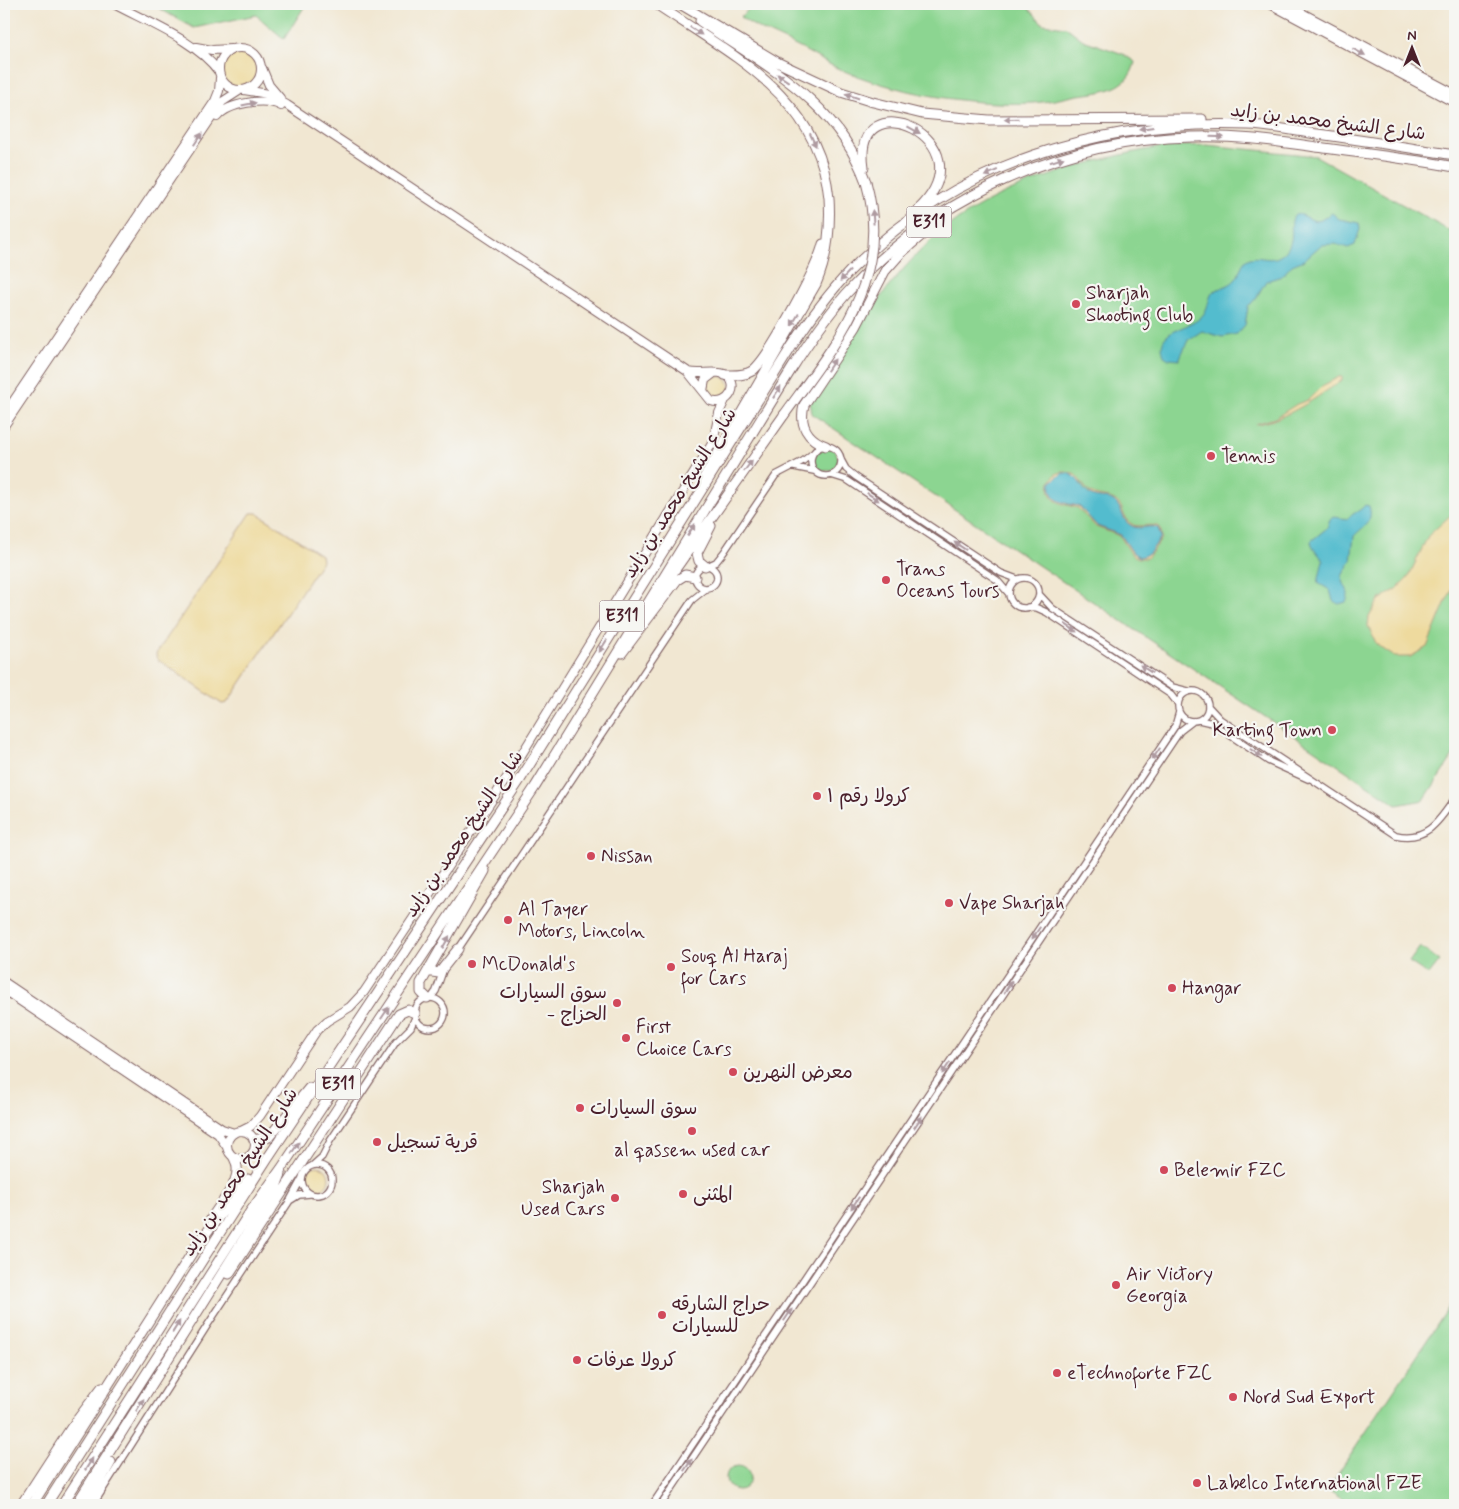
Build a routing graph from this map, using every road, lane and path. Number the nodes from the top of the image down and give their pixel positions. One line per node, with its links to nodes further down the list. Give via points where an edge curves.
1 (114, 4): 7 (main road)
2 (656, 4): 23 (highway, one-way to 23, via 756,72 788,100 814,143)
3 (674, 4): 21 (highway, one-way to 3, via 846,139 816,102)
4 (680, 4): 17 (highway, one-way to 4, via 1183,118 973,119 906,111 856,97 810,78)
5 (1270, 4): 13 (main road, one-way to 13)
6 (1286, 4): 12 (main road, via 1327,22)
7 (189, 45): 8 (main road, via 208,50); 10 (main road, via 208,58)
8 (233, 49): 9 (main road, via 251,51); 10 (main road, via 220,61)
9 (261, 67): 11 (main road, via 257,82); 14 (main road, via 272,88)
10 (220, 75): 11 (main road, via 228,87); 19 (main road, via 217,98)
11 (241, 90): 14 (main road, via 265,93); 16 (main road, via 224,100)
12 (1455, 94)
13 (1455, 103)
14 (287, 105): 15 (main road)
15 (295, 111): 16 (main road, one-way to 15, via 226,109 262,102 273,102); 26 (main road)
16 (208, 125): 22 (main road, one-way to 16)
17 (1252, 125): 18 (highway, شارع الشيخ محمد بن زايد / E311); 25 (highway, شارع الشيخ محمد بن زايد / E311, one-way to 25, via 1160,126 1070,143 1018,160 985,176)
18 (1455, 155)
19 (172, 165): 22 (main road, via 174,168); 32 (main road)
20 (1455, 167): 24 (highway, شارع الشيخ محمد بن زايد / E311, one-way to 20, via 1027,170 1072,155 1118,144 1175,137 1264,140)
21 (866, 182): 25 (highway, one-way to 25, via 863,145 875,128 884,123 902,124 918,131 930,143 938,159 940,172 937,184 928,201); 41 (highway, one-way to 21, bridge, via 841,334 862,293 874,243 874,218)
22 (165, 187): 34 (main road)
23 (828, 191): 28 (highway, via 822,248 805,288 757,366 743,375); 42 (highway, one-way to 42, via 829,239 816,284 715,455)
24 (976, 194): 35 (highway, one-way to 24, via 812,439 804,427 802,412 807,399 852,333 878,281 892,262); 53 (highway, شارع الشيخ محمد بن زايد / E311, one-way to 24, via 784,381 835,307 871,268 898,245)
25 (902, 226): 42 (highway, شارع الشيخ محمد بن زايد / E311, one-way to 42, via 861,260 820,306)
26 (687, 371): 27 (main road); 29 (main road)
27 (714, 374): 28 (main road); 29 (main road, via 705,380)
28 (725, 375): 31 (main road, via 732,388)
29 (703, 391): 30 (main road)
30 (707, 398): 31 (main road, via 718,402); 33 (main road)
31 (726, 400): 33 (main road)
32 (4, 415)
33 (717, 423): 76 (main road, via 713,442 512,770 364,992 350,1007 317,1030)
34 (4, 426)
35 (826, 446): 36 (street); 37 (street, via 834,449)
36 (813, 453): 38 (street); 39 (street, via 811,462)
37 (840, 458): 40 (street, via 837,470); 47 (street, one-way to 37, via 1001,573 850,474)
38 (792, 466): 39 (street); 43 (street, via 773,478)
39 (815, 471): 40 (street)
40 (831, 475): 49 (street, one-way to 49, via 852,483 1001,582)
41 (737, 480): 44 (highway, via 732,494 697,549 699,561); 53 (highway, via 658,596)
42 (684, 516): 73 (highway, شارع الشيخ محمد بن زايد / E311, one-way to 73, via 520,780)
43 (724, 552): 44 (street, via 716,562); 45 (street)
44 (706, 566): 45 (street, via 714,569); 46 (street, via 698,569)
45 (717, 575): 48 (street, via 716,582)
46 (695, 578): 48 (street, via 700,586); 51 (street, via 696,590); 54 (highway, via 685,575 677,580 637,636)
47 (1017, 579): 49 (street); 50 (street, via 1030,579 1037,585)
48 (707, 588): 51 (street)
49 (1009, 594): 52 (street, via 1015,605)
50 (1039, 594): 52 (street); 55 (street, one-way to 50, via 1172,686 1052,608)
51 (692, 600): 63 (street)
52 (1028, 607): 56 (street, one-way to 56, via 1046,612 1168,693)
53 (638, 619): 54 (highway, شارع الشيخ محمد بن زايد / E311)
54 (613, 662): 62 (highway, شارع الشيخ محمد بن زايد / E311)
55 (1188, 691): 56 (street); 57 (street, via 1204,695)
56 (1178, 704): 58 (street)
57 (1208, 706): 59 (street, via 1206,714); 60 (street, via 1217,716)
58 (1179, 712): 59 (street, via 1186,720); 80 (street, one-way to 80, via 1175,726)
59 (1196, 720): 60 (street, one-way to 60, via 1216,725 1277,766); 80 (street, one-way to 59, via 1180,731)
60 (1317, 782): 61 (street, via 1389,832 1403,836 1417,836 1430,830)
61 (1455, 798)
62 (499, 840): 64 (highway, one-way to 62); 85 (highway, شارع الشيخ محمد بن زايد / E311, one-way to 62)
63 (458, 948): 64 (highway, via 439,972 434,974); 66 (street)
64 (431, 967): 68 (highway, via 420,986 421,992)
65 (4, 982): 75 (main road)
66 (439, 983): 68 (street); 69 (street)
67 (4, 990): 74 (main road)
68 (429, 998): 69 (street, via 438,1000); 70 (street, via 417,1006)
69 (443, 1006): 71 (street, via 443,1021 437,1026)
70 (415, 1014): 71 (street); 72 (street, via 414,1023); 91 (highway, via 408,1010 399,1014 248,1248)
71 (425, 1027): 72 (street)
72 (408, 1030): 81 (street, via 396,1042)
73 (320, 1078): 78 (highway, via 271,1135 263,1140); 83 (highway, شارع الشيخ محمد بن زايد / E311)
74 (165, 1098): 75 (main road, via 178,1103); 79 (main road, via 218,1134)
75 (181, 1100): 77 (main road, via 222,1128)
76 (259, 1117): 77 (main road, via 250,1127); 78 (main road)
77 (238, 1132): 78 (main road); 79 (main road, via 227,1140)
78 (254, 1139): 82 (main road, via 255,1148 250,1156)
79 (227, 1147): 82 (main road)
80 (897, 1147): 101 (street, one-way to 101); 102 (street, one-way to 80)
81 (325, 1151): 84 (street); 86 (street)
82 (234, 1158): 90 (highway, via 238,1171 236,1180)
83 (267, 1159): 90 (highway); 96 (highway, شارع الشيخ محمد بن زايد / E311)
84 (313, 1165): 86 (street); 87 (street, via 305,1170)
85 (282, 1169): 91 (highway, via 275,1189); 97 (highway, شارع الشيخ محمد بن زايد / E311, one-way to 85, via 215,1265)
86 (327, 1169): 88 (street, via 332,1178 329,1188 321,1194)
87 (302, 1178): 88 (street, via 304,1188); 89 (street)
88 (311, 1194): 89 (street, via 299,1195)
89 (289, 1202): 100 (street, via 206,1326)
90 (197, 1245): 92 (highway)
91 (208, 1298): 93 (highway, one-way to 91)
92 (117, 1370): 94 (highway, via 71,1428); 95 (highway)
93 (130, 1422): 98 (highway); 99 (highway)
94 (21, 1505)
95 (32, 1505)
96 (46, 1505)
97 (62, 1505)
98 (76, 1505)
99 (87, 1505)
100 (94, 1505)
101 (652, 1505)
102 (661, 1505)

